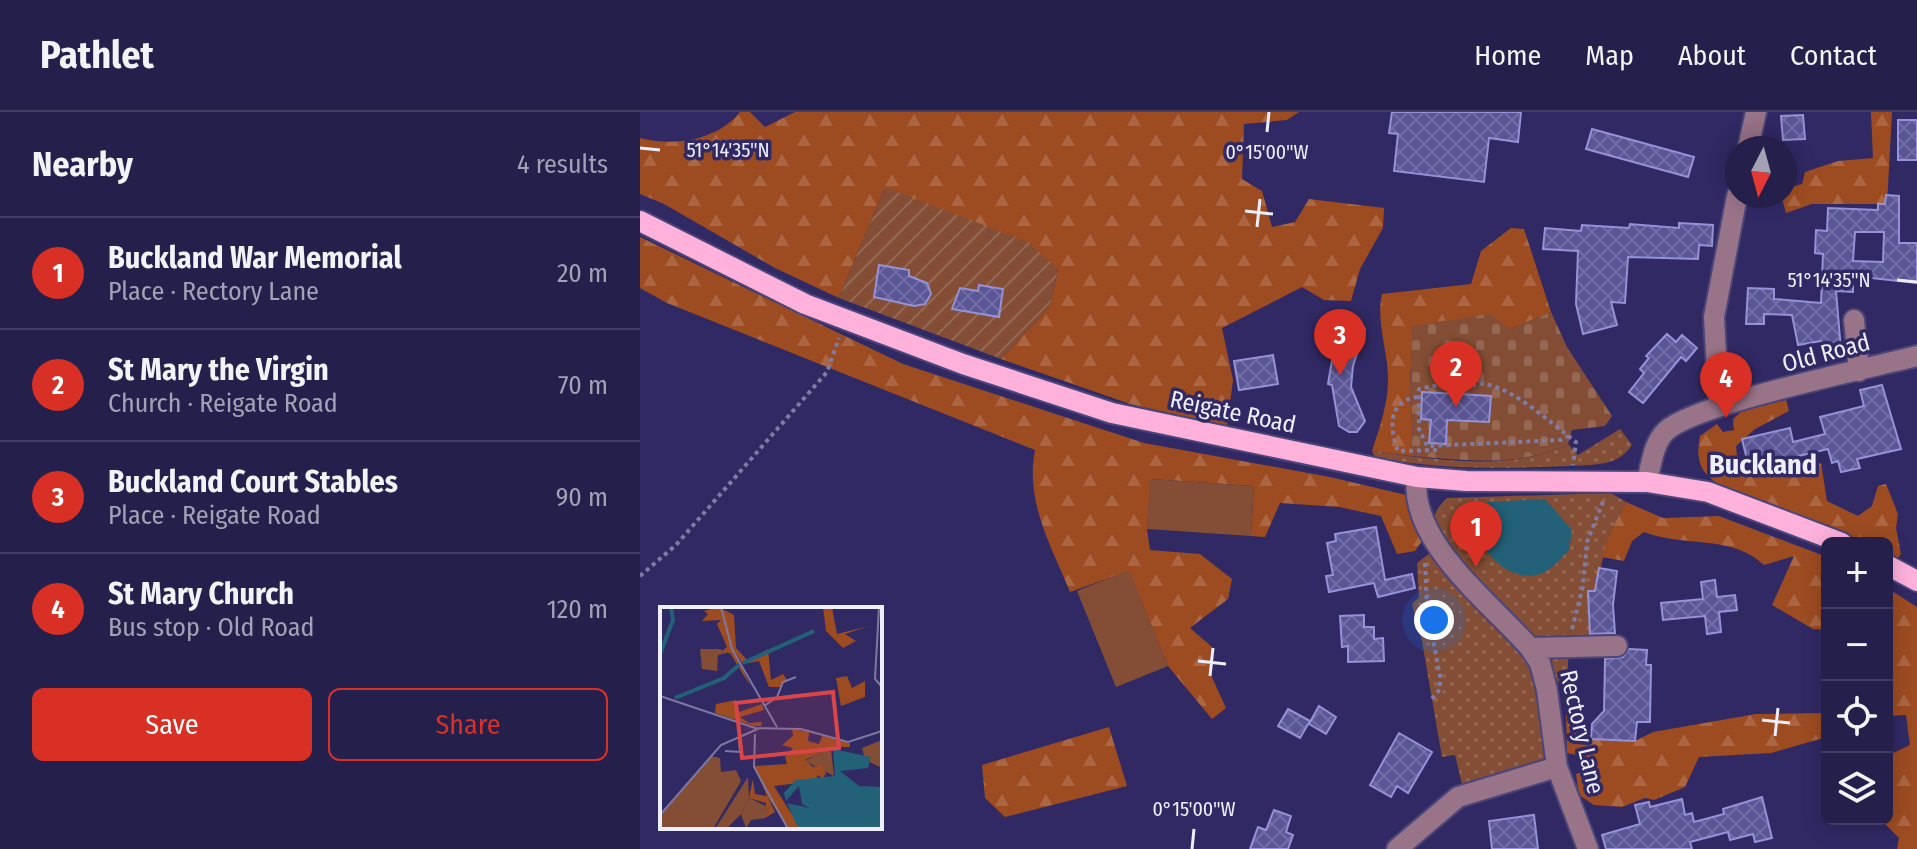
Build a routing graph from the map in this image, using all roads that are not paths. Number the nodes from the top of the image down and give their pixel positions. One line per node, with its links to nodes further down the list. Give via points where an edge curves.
1 (1756, 112): 2 (street)
2 (1751, 136)
3 (1735, 208): 8 (street, via 1714,317)
4 (640, 221): 9 (main road, Reigate Road, via 845,322 1112,413)
5 (1854, 320): 7 (street)
6 (1917, 356): 7 (street, Old Road)
7 (1859, 371): 8 (street, Old Road)
8 (1719, 407): 10 (street, Old Road, via 1678,421 1663,433)
9 (1417, 477): 10 (main road, Reigate Road); 15 (street, Rectory Lane, via 1414,495 1428,534)
10 (1647, 482): 11 (main road, Reigate Road, via 1708,492)
11 (1826, 537)
12 (1893, 568): 13 (main road)
13 (1917, 581)
14 (1617, 646): 15 (street)
15 (1530, 648): 16 (street, Rectory Lane, via 1547,690)
16 (1557, 767): 17 (street, via 1458,797); 18 (street, Rectory Lane)
17 (1397, 849)
18 (1588, 849)

